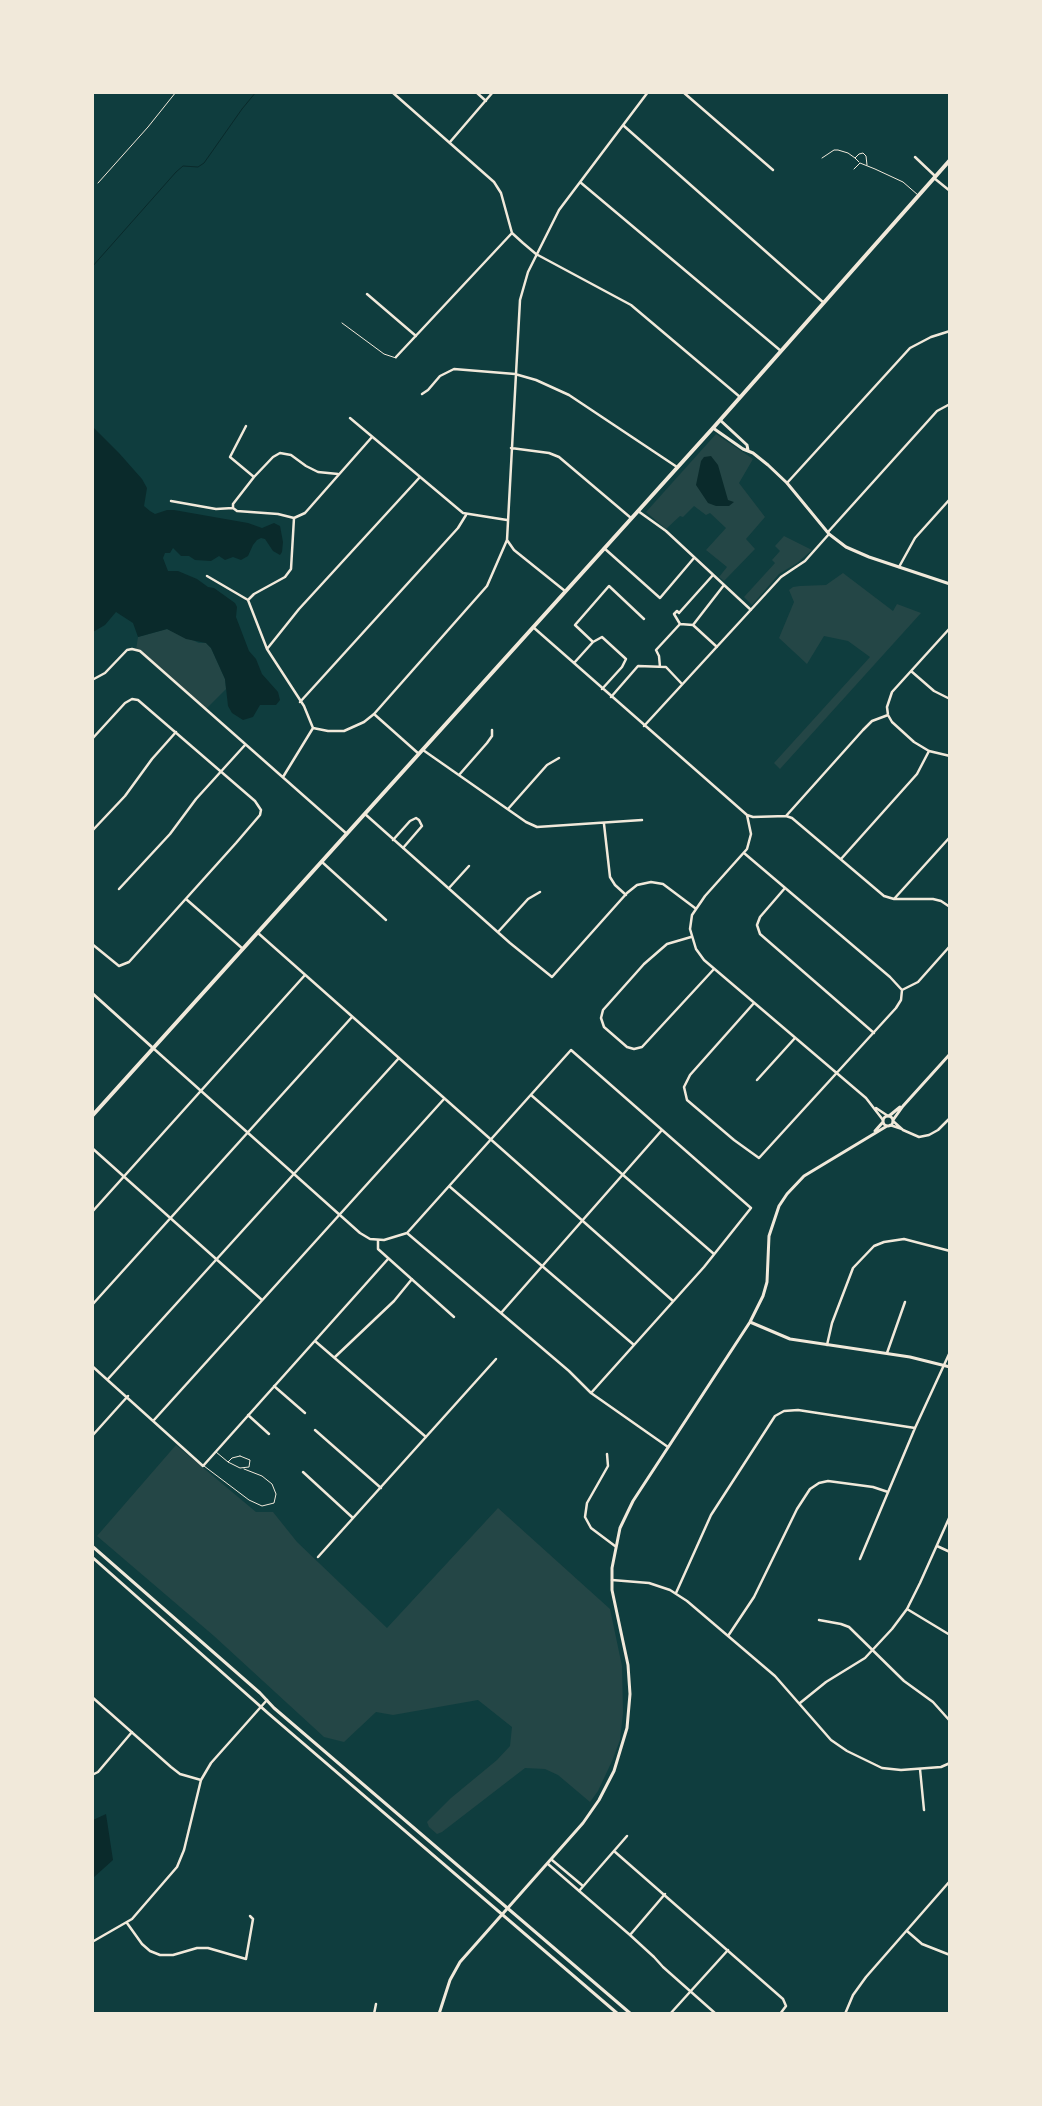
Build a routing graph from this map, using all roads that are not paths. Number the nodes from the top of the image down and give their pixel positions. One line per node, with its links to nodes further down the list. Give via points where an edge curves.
1 (176, 92): 20 (lane)
2 (392, 92): 9 (street)
3 (476, 92): 7 (street)
4 (494, 92): 7 (street)
5 (648, 92): 8 (street)
6 (683, 92): 17 (street)
7 (486, 101): 9 (street)
8 (624, 126): 19 (street); 26 (street)
9 (450, 142): 23 (street, via 498,188)
10 (822, 158): 11 (lane, via 838,150)
11 (855, 158): 14 (lane); 15 (lane, via 859,154 866,156)
12 (915, 158): 18 (street)
13 (950, 160): 18 (main road)
14 (860, 163): 15 (lane); 16 (lane)
15 (867, 166): 22 (lane, via 903,182)
16 (854, 169)
17 (773, 170)
18 (935, 177): 21 (street); 22 (main road)
19 (580, 182): 24 (street); 30 (street)
20 (98, 183)
21 (950, 191)
22 (919, 195): 26 (main road)
23 (512, 233): 24 (street); 29 (street)
24 (536, 254): 32 (street, via 520,300); 34 (street, via 631,305)
25 (367, 294): 29 (street)
26 (824, 303): 30 (main road)
27 (342, 323): 31 (lane, via 384,354)
28 (950, 332): 47 (street, via 931,336 910,348)
29 (416, 336): 31 (street)
30 (781, 351): 34 (main road)
31 (396, 357)
32 (515, 374): 33 (street, via 454,369 440,376); 41 (street); 43 (street, via 569,395)
33 (422, 394)
34 (740, 396): 37 (main road)
35 (950, 404): 56 (street, via 928,420)
36 (350, 418): 40 (street)
37 (720, 420): 39 (main road); 42 (street, via 747,445)
38 (246, 426): 45 (street, via 230,457)
39 (714, 428): 42 (street); 43 (main road)
40 (372, 437): 44 (street); 46 (street)
41 (511, 448): 54 (street, via 559,457); 55 (street)
42 (748, 450): 47 (street)
43 (677, 467): 51 (main road)
44 (338, 474): 45 (street, via 318,472 291,455 280,453); 53 (street, via 305,513)
45 (254, 477): 50 (street)
46 (420, 478): 52 (street); 75 (street, via 299,609)
47 (787, 483): 56 (street)
48 (950, 499): 60 (street, via 915,538)
49 (171, 501): 50 (street, via 216,509)
50 (233, 508): 53 (street, via 248,513)
51 (638, 511): 54 (main road); 59 (street, via 666,531)
52 (466, 515): 55 (street); 84 (street)
53 (294, 518): 66 (street, via 291,569)
54 (631, 518): 58 (main road)
55 (507, 520): 57 (street)
56 (828, 533): 60 (street, via 852,550); 67 (street, via 815,552 781,577)
57 (507, 540): 65 (street, via 514,550); 85 (street, via 488,586)
58 (604, 548): 59 (street, via 660,598); 65 (main road)
59 (694, 558): 61 (street)
60 (899, 567): 63 (street)
61 (713, 575): 64 (street); 69 (street, via 674,614)
62 (207, 576): 66 (street)
63 (950, 584)
64 (725, 585): 67 (street); 70 (street)
65 (565, 592): 71 (main road)
66 (248, 600): 75 (street)
67 (751, 610): 74 (street)
68 (644, 619): 73 (street, via 609,586 575,625)
69 (680, 624): 70 (street); 77 (street, via 656,650)
70 (693, 626): 74 (street)
71 (533, 627): 76 (street); 94 (main road)
72 (950, 628): 78 (street)
73 (593, 642): 76 (street); 81 (street, via 602,637 626,659)
74 (717, 647): 80 (street)
75 (268, 649): 84 (street)
76 (574, 663): 81 (street)
77 (660, 667): 80 (street, via 666,667); 82 (street, via 638,666)
78 (911, 671): 83 (street, via 934,691); 86 (street, via 890,696)
79 (92, 680): 92 (street, via 105,674 127,650 140,651)
80 (682, 684): 87 (street)
81 (602, 689): 82 (street)
82 (611, 697): 87 (street)
83 (950, 699)
84 (300, 702): 88 (street)
85 (374, 714): 88 (street, via 344,731); 94 (street)
86 (888, 715): 93 (street, via 898,728); 103 (street, via 862,730)
87 (644, 726): 102 (street)
88 (313, 728): 99 (street)
89 (492, 730): 98 (street, via 487,743)
90 (176, 732): 91 (street, via 138,700 132,699); 97 (street); 106 (street)
91 (92, 739)
92 (245, 744): 97 (street); 99 (street)
93 (929, 751): 95 (street); 112 (street, via 917,774)
94 (421, 752): 98 (street); 101 (main road)
95 (950, 756)
96 (559, 758): 100 (street, via 547,765)
97 (221, 771): 117 (street, via 170,834); 120 (street, via 258,804 261,813)
98 (459, 775): 100 (street)
99 (283, 777): 107 (street)
100 (508, 809): 105 (street, via 541,828)
101 (365, 814): 107 (main road); 109 (street)
102 (747, 816): 103 (street); 111 (street, via 751,840)
103 (786, 816): 112 (street, via 797,821)
104 (642, 820): 105 (street)
105 (604, 824): 119 (street, via 610,877)
106 (92, 832)
107 (347, 834): 113 (main road)
108 (950, 837): 121 (street)
109 (393, 840): 110 (street); 110 (street, via 410,821 419,820 422,826)
110 (403, 848): 115 (street)
111 (744, 853): 116 (street); 123 (street)
112 (841, 859): 121 (street, via 884,896)
113 (322, 862): 124 (street); 126 (main road)
114 (469, 866): 115 (street)
115 (449, 888): 125 (street)
116 (785, 888): 133 (street, via 890,976); 137 (street, via 760,917 757,925 760,934)
117 (119, 889)
118 (540, 892): 125 (street, via 528,899)
119 (626, 895): 123 (street, via 641,884 659,883); 125 (street, via 552,977)
120 (186, 899): 128 (street, via 125,964 118,966); 130 (street)
121 (894, 899): 122 (street, via 933,899)
122 (950, 907)
123 (695, 908): 127 (street)
124 (386, 920)
125 (498, 932)
126 (258, 933): 130 (main road); 132 (street)
127 (691, 936): 131 (street, via 700,956); 131 (street, via 666,944 649,958 603,1010 604,1027 627,1047 642,1047)
128 (92, 944)
129 (950, 946): 133 (street, via 918,982)
130 (243, 949): 139 (main road)
131 (714, 969): 135 (street)
132 (305, 975): 136 (street); 144 (street)
133 (902, 990): 137 (street, via 898,1005)
134 (92, 993): 139 (street)
135 (754, 1003): 138 (street); 142 (street, via 684,1084 688,1100 713,1123 759,1158)
136 (352, 1017): 141 (street); 157 (street)
137 (874, 1033): 142 (street)
138 (795, 1038): 142 (street); 143 (street)
139 (153, 1048): 144 (street); 149 (main road)
140 (950, 1054): 147 (street)
141 (399, 1058): 146 (street); 161 (street)
142 (836, 1074): 148 (street)
143 (757, 1080)
144 (201, 1091): 157 (street); 163 (street)
145 (531, 1095): 155 (street, via 571,1050); 159 (street); 162 (street)
146 (444, 1099): 159 (street); 166 (street)
147 (903, 1106): 150 (street); 153 (street)
148 (875, 1107): 150 (street); 152 (street)
149 (92, 1116)
150 (888, 1116): 152 (street); 153 (street)
151 (950, 1118): 156 (street, via 929,1135 920,1137)
152 (883, 1121): 154 (street); 158 (street)
153 (893, 1121): 154 (street); 156 (street)
154 (888, 1126): 156 (street); 158 (street)
155 (662, 1130): 162 (street); 172 (street, via 751,1208)
156 (903, 1130)
157 (248, 1132): 161 (street); 167 (street)
158 (875, 1132): 183 (street, via 804,1176 787,1194 769,1236 764,1296)
159 (490, 1140): 164 (street); 168 (street)
160 (92, 1148): 163 (street)
161 (294, 1174): 166 (street); 173 (street)
162 (623, 1175): 168 (street); 172 (street)
163 (125, 1176): 165 (street); 167 (street)
164 (449, 1186): 169 (street); 175 (street)
165 (92, 1212)
166 (339, 1215): 170 (street, via 364,1236); 177 (street)
167 (171, 1218): 173 (street); 180 (street)
168 (582, 1221): 175 (street); 178 (street)
169 (406, 1233): 170 (street, via 390,1240); 181 (street)
170 (378, 1240): 174 (street, via 377,1247)
171 (950, 1251): 186 (street, via 904,1239 874,1246 853,1268)
172 (714, 1254): 178 (street)
173 (217, 1259): 177 (street); 194 (street)
174 (388, 1260): 176 (street); 184 (street)
175 (542, 1267): 181 (street); 185 (street)
176 (412, 1279): 182 (street); 189 (street, via 394,1301)
177 (262, 1300): 200 (street)
178 (673, 1301): 185 (street)
179 (904, 1302): 188 (street)
180 (92, 1305)
181 (501, 1313): 196 (street)
182 (454, 1317)
183 (750, 1322): 186 (street, via 790,1339); 206 (street)
184 (315, 1341): 189 (street); 195 (street)
185 (634, 1345): 196 (street)
186 (827, 1345): 188 (street)
187 (950, 1352): 191 (street)
188 (887, 1353): 191 (street)
189 (335, 1357): 205 (street)
190 (496, 1359): 205 (street)
191 (944, 1365): 193 (street); 201 (street)
192 (92, 1366): 194 (street)
193 (950, 1367)
194 (108, 1380): 197 (street)
195 (274, 1386): 198 (street); 199 (street)
196 (591, 1393): 206 (street)
197 (128, 1396): 200 (street); 204 (street)
198 (305, 1413)
199 (248, 1415): 203 (street); 207 (street)
200 (154, 1420): 210 (street)
201 (915, 1428): 214 (street); 225 (street, via 798,1410 784,1411 775,1416 711,1515)
202 (316, 1430): 213 (street)
203 (270, 1434)
204 (92, 1436)
205 (426, 1437): 213 (street)
206 (668, 1447): 218 (street, via 633,1501)
207 (216, 1452): 209 (lane); 210 (street)
208 (607, 1454): 218 (street, via 608,1466 587,1503 585,1517 592,1528)
209 (228, 1462): 211 (lane); 211 (lane, via 234,1457 248,1458 251,1465)
210 (203, 1466): 211 (lane, via 249,1500 262,1506 274,1503 276,1494 272,1484)
211 (244, 1468)
212 (303, 1472): 216 (street)
213 (381, 1488): 216 (street)
214 (888, 1492): 223 (street); 229 (street, via 828,1481 810,1489 750,1603)
215 (950, 1516): 219 (street)
216 (353, 1518): 222 (street)
217 (92, 1546): 232 (street)
218 (615, 1546): 224 (street)
219 (937, 1546): 220 (street); 226 (street)
220 (950, 1552)
221 (92, 1557): 234 (street)
222 (318, 1557)
223 (860, 1559)
224 (612, 1580): 225 (street, via 649,1583); 244 (street, via 630,1679 623,1744 599,1800)
225 (676, 1593): 229 (street)
226 (907, 1609): 228 (street); 230 (street)
227 (819, 1620): 230 (street, via 849,1627)
228 (950, 1635)
229 (728, 1636): 233 (street, via 775,1676)
230 (874, 1651): 233 (street); 235 (street)
231 (92, 1697): 236 (street)
232 (267, 1700): 234 (street); 250 (street)
233 (800, 1703): 238 (street, via 831,1740 847,1751 882,1768)
234 (262, 1706): 240 (street, via 210,1763); 251 (street)
235 (950, 1721)
236 (132, 1732): 239 (street); 240 (street, via 180,1774)
237 (950, 1763): 238 (street)
238 (920, 1770): 241 (street)
239 (92, 1775)
240 (201, 1780): 253 (street, via 177,1867 142,1910)
241 (924, 1810)
242 (627, 1836): 243 (street)
243 (614, 1851): 247 (street); 249 (street)
244 (552, 1860): 245 (street); 247 (street)
245 (548, 1864): 248 (street); 250 (street)
246 (950, 1881): 254 (street)
247 (583, 1886): 248 (street)
248 (579, 1891): 255 (street)
249 (665, 1894): 255 (street); 257 (street)
250 (509, 1909): 251 (street); 266 (street)
251 (503, 1915): 261 (street); 263 (street, via 455,1970)
252 (250, 1916): 253 (street, via 253,1919 246,1959 208,1948 160,1955 142,1944)
253 (127, 1922): 256 (street)
254 (907, 1931): 258 (street, via 922,1944); 270 (street, via 866,1977)
255 (630, 1935): 259 (street)
256 (92, 1942)
257 (729, 1950): 259 (street); 269 (street, via 784,1999 786,2006)
258 (950, 1955)
259 (690, 1991): 267 (street); 268 (street)
260 (376, 2004): 262 (street)
261 (614, 2010): 264 (street); 265 (street)
262 (374, 2014)
263 (439, 2014)
264 (611, 2014)
265 (618, 2014)
266 (631, 2014)
267 (670, 2014)
268 (716, 2014)
269 (780, 2014)
270 (845, 2014)

